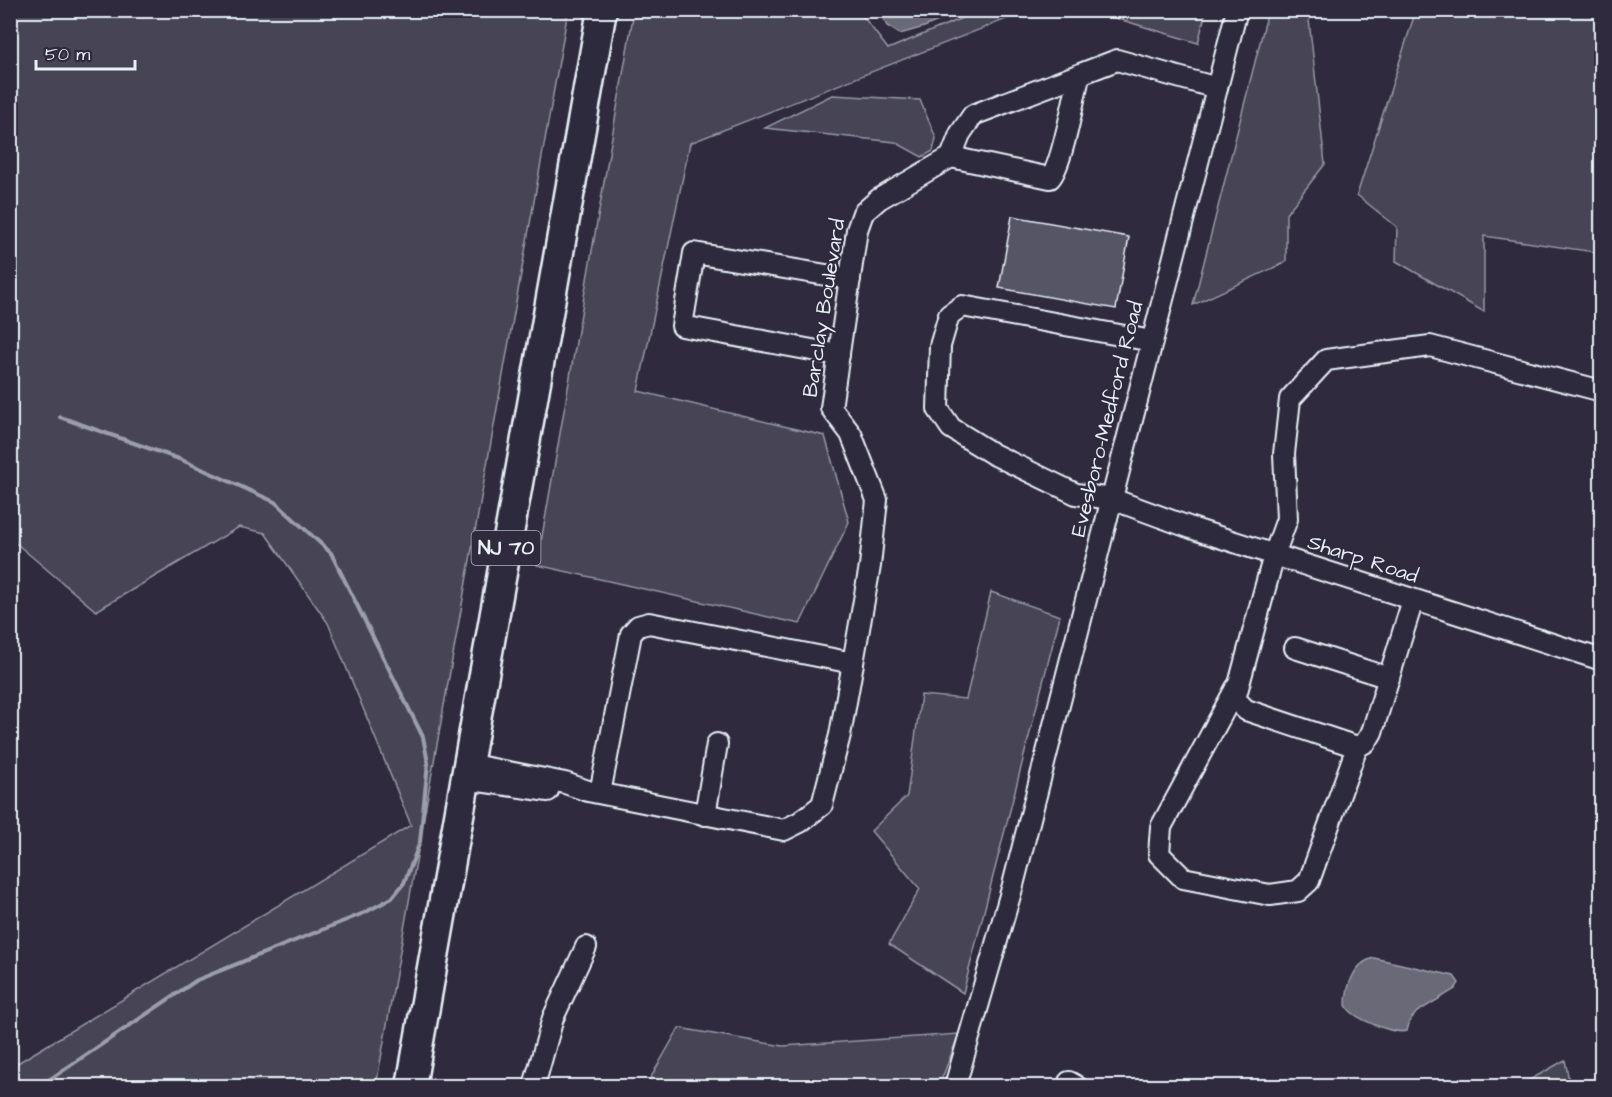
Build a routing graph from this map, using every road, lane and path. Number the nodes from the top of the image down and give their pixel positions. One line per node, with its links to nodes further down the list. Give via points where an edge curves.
1 (602, 10): 20 (highway, NJ 70)
2 (1237, 10): 4 (street, Evesboro-Medford Road)
3 (1079, 76): 4 (street, via 1117,60); 5 (street, via 973,115); 5 (street, via 1050,178)
4 (1217, 88): 7 (street, Evesboro-Medford Road)
5 (951, 157): 6 (street, Barclay Boulevard, via 879,199 863,213)
6 (850, 279): 8 (street, Barclay Boulevard); 8 (street, via 694,253 682,326)
7 (1152, 341): 10 (street, Evesboro-Medford Road); 10 (street, Sharp Road, via 962,306 949,315 940,346 938,409 951,428 993,454 1076,494)
8 (839, 355): 15 (street, Barclay Boulevard, via 831,408 851,434 877,500)
9 (1602, 391): 11 (street, via 1430,346 1326,360 1290,399 1284,454 1287,519)
10 (1112, 499): 11 (street, Sharp Road); 26 (street, Evesboro-Medford Road, via 984,992)
11 (1274, 555): 12 (street, Sharp Road); 17 (street)
12 (1413, 600): 14 (street, Sharp Road); 16 (street)
13 (1295, 648): 16 (street)
14 (1602, 660)
15 (853, 663): 21 (street, via 649,623 638,626 631,634); 22 (street, Barclay Boulevard, via 822,805 784,830)
16 (1389, 678): 19 (street, via 1372,732)
17 (1236, 688): 19 (street, via 1235,699 1246,710); 19 (street, via 1161,827 1159,854 1183,878 1270,895 1298,891 1309,880)
18 (717, 744): 22 (street)
19 (1357, 747)
20 (466, 771): 21 (street, Barclay Boulevard, via 565,783); 24 (highway, NJ 70)
21 (594, 792): 22 (street, Barclay Boulevard)
22 (705, 815)
23 (586, 947): 25 (street, via 553,1018)
24 (411, 1086)
25 (534, 1086)
26 (955, 1086)

